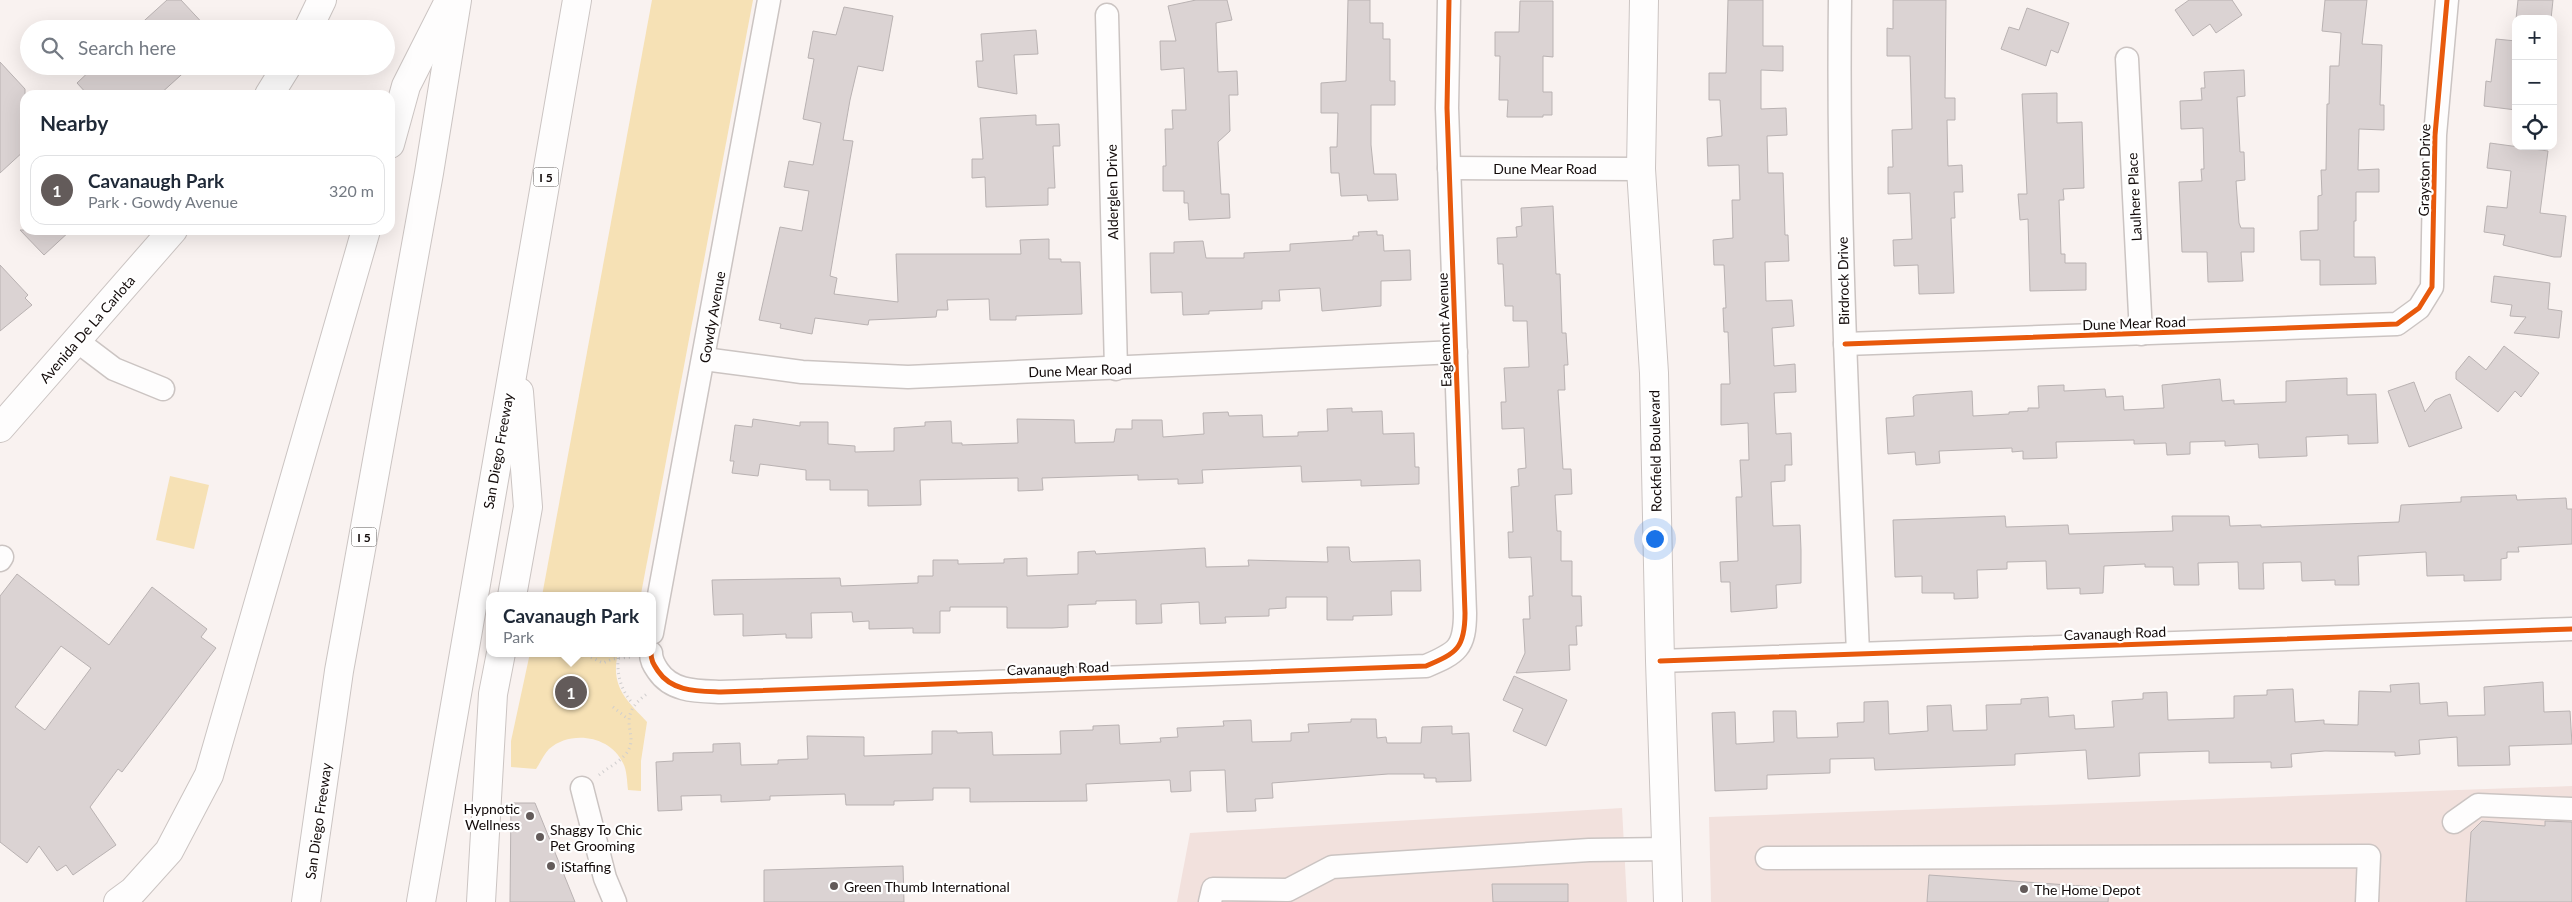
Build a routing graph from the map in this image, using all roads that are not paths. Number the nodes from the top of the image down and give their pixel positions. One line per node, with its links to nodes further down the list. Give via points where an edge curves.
1 (322, 0): 11 (main road)
2 (449, 0): 15 (main road, via 406,86)
3 (457, 0): 44 (main road, San Diego Freeway / I 5, via 339,671)
4 (577, 0): 25 (main road, San Diego Freeway / I 5)
5 (769, 0): 26 (street, Gowdy Avenue)
6 (1449, 0): 16 (street, Eaglemont Avenue)
7 (1644, 0): 17 (main road, Rockfield Boulevard)
8 (1840, 0): 23 (street, Birdrock Drive)
9 (2447, 0): 20 (street, Grayston Drive, via 2435,135 2432,287)
10 (1107, 15): 27 (street, Alderglen Drive)
11 (312, 20)
12 (2127, 59): 21 (street, Laulhere Place)
13 (281, 75): 14 (main road)
14 (272, 90)
15 (395, 126)
16 (1449, 168): 17 (street, Dune Mear Road); 24 (street, Eaglemont Avenue)
17 (1641, 168): 37 (main road, Rockfield Boulevard, via 1654,372)
18 (169, 235): 22 (main road, Avenida De La Carlota)
19 (365, 235): 43 (main road, via 209,775 170,851 133,892)
20 (2419, 308): 21 (street, Dune Mear Road, via 2397,324)
21 (2141, 334): 23 (street, Dune Mear Road)
22 (78, 341): 28 (street, via 114,368); 29 (main road, Avenida De La Carlota)
23 (1845, 344): 33 (street, Birdrock Drive)
24 (1456, 352): 27 (street, Dune Mear Road); 34 (street, Eaglemont Avenue, via 1465,634)
25 (515, 353): 30 (main road, via 528,507); 45 (main road, San Diego Freeway / I 5)
26 (704, 359): 27 (street, Dune Mear Road, via 802,372 880,377); 31 (street, Gowdy Avenue)
27 (1116, 369)
28 (163, 389)
29 (0, 428)
30 (513, 592)
31 (656, 620)
32 (2572, 629): 33 (street, Cavanaugh Road)
33 (1858, 653): 37 (street, Cavanaugh Road)
34 (1452, 655): 36 (street, Cavanaugh Road, via 1426,666 731,691 691,691 664,680)
35 (500, 657): 46 (main road, via 493,694)
36 (651, 657)
37 (1660, 661): 41 (main road, Rockfield Boulevard)
38 (582, 788): 47 (street, via 605,878)
39 (2572, 809): 40 (street, via 2478,804)
40 (2454, 822)
41 (1667, 849): 48 (street, via 1589,850 1332,867 1288,890 1214,889); 49 (main road, Rockfield Boulevard)
42 (1767, 858): 50 (street, via 2368,856)
43 (118, 902)
44 (306, 902)
45 (421, 902)
46 (481, 902)
47 (615, 902)
48 (1210, 902)
49 (1668, 902)
50 (2367, 902)

